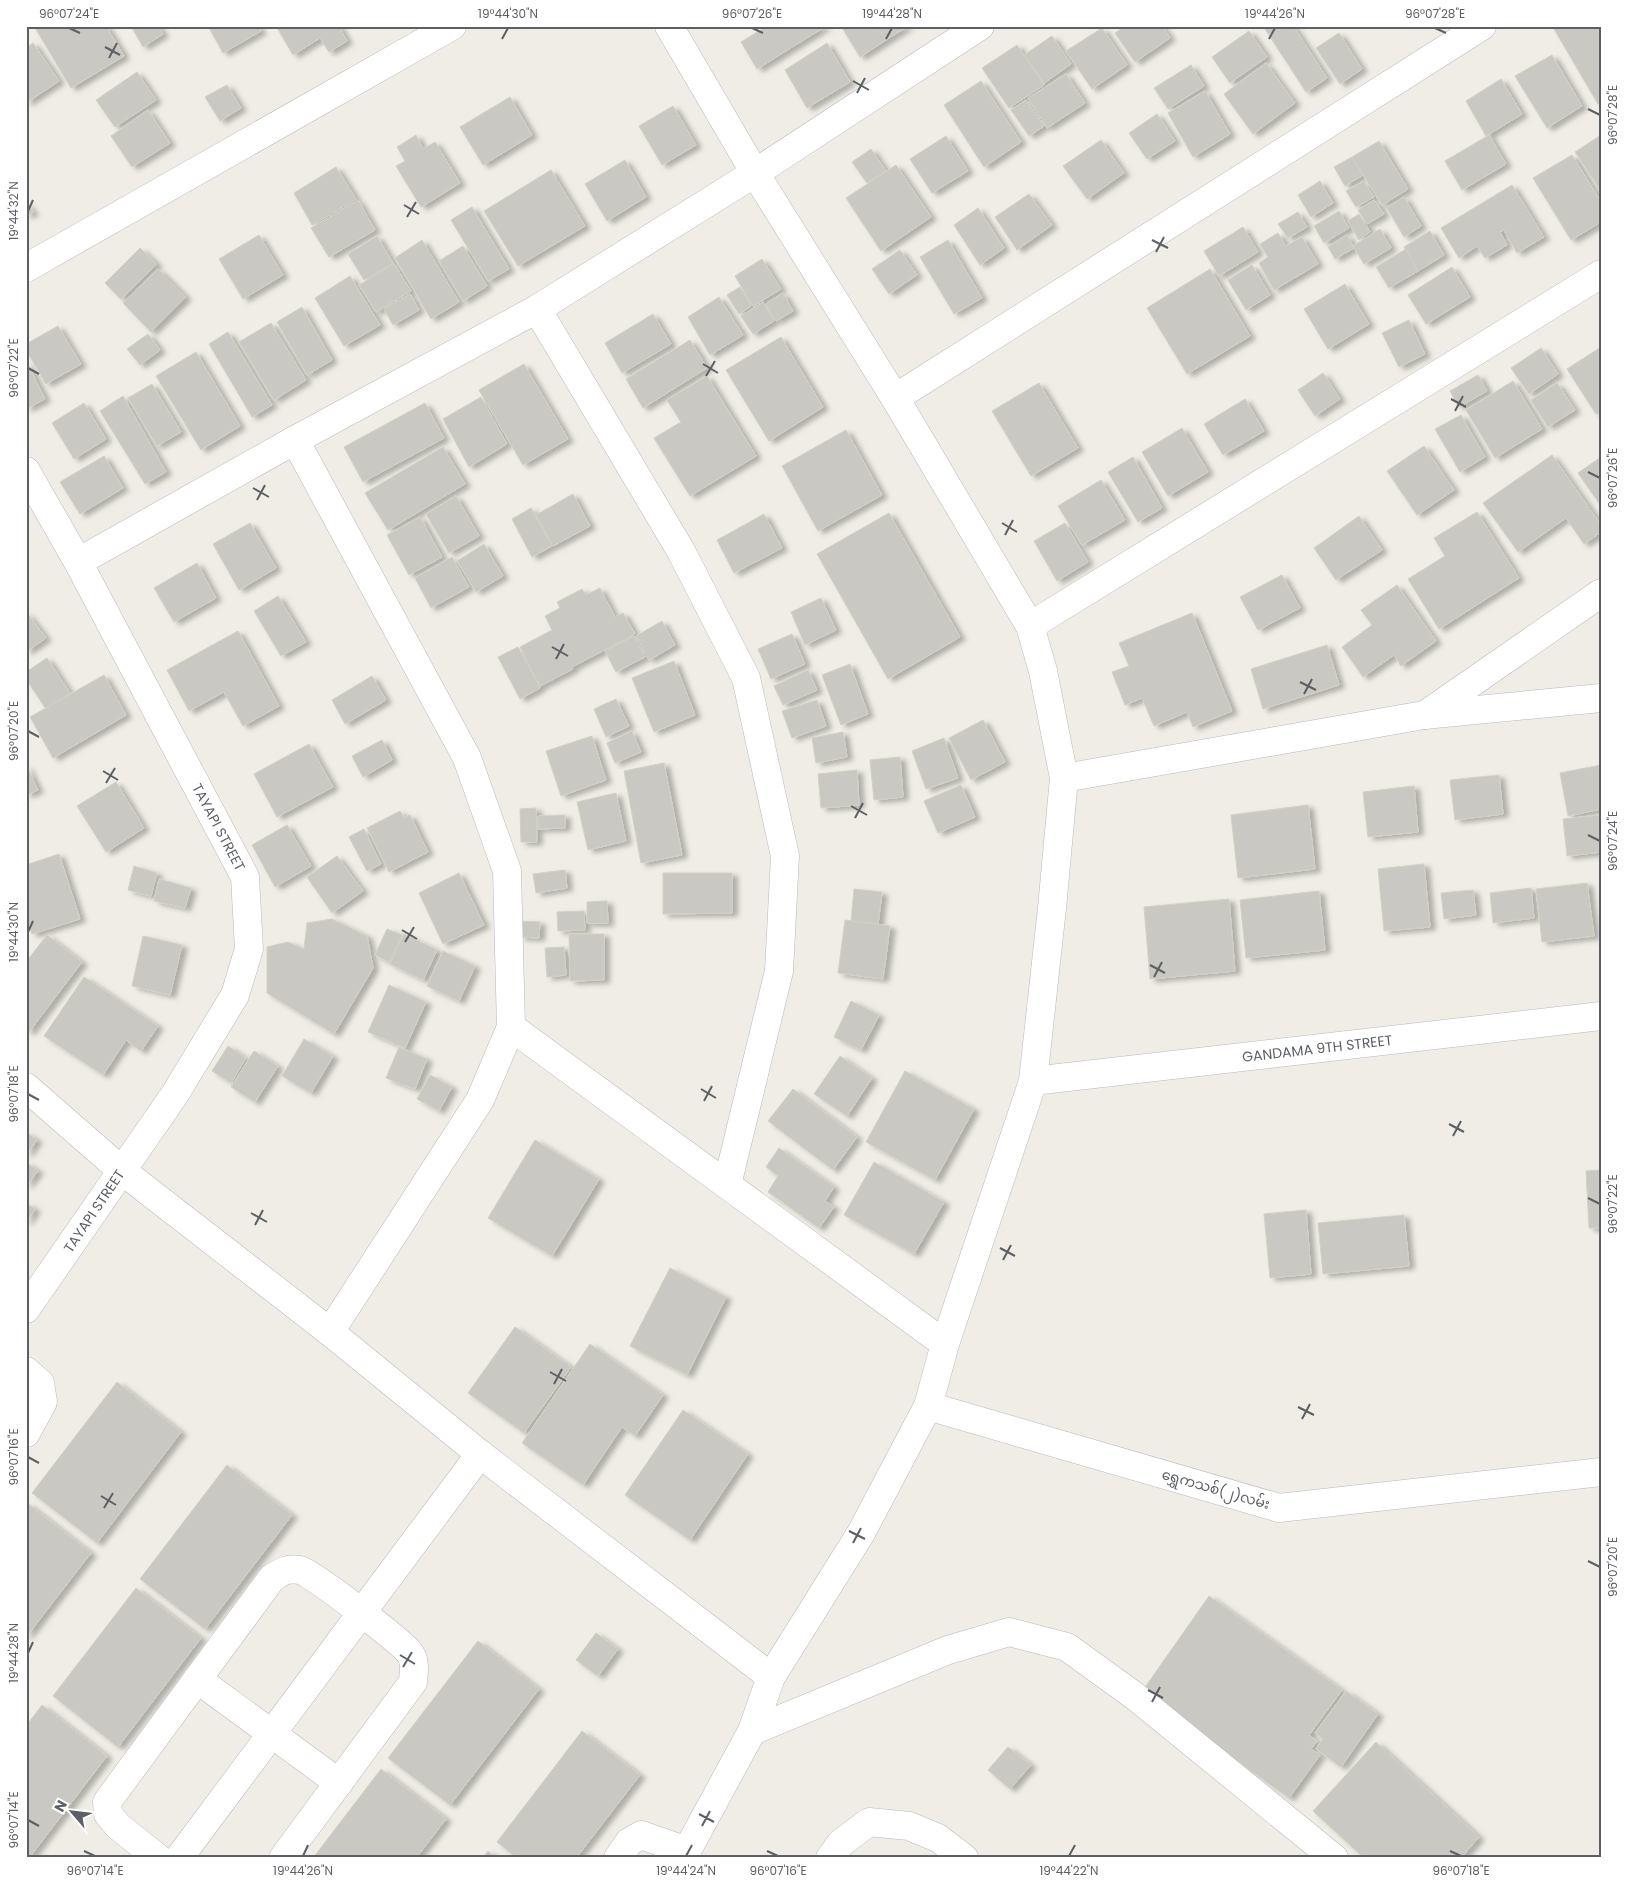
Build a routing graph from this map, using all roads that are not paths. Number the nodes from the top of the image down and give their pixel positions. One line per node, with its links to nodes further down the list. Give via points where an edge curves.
1 (452, 26): 6 (street)
2 (669, 26): 5 (street)
3 (980, 26): 5 (street)
4 (1482, 26): 9 (street)
5 (755, 173): 8 (street); 9 (street)
6 (26, 268)
7 (1601, 274): 14 (street)
8 (537, 309): 10 (street); 23 (street, via 681,550 746,678 785,856 779,971)
9 (895, 398): 14 (street)
10 (295, 440): 12 (street); 19 (street, via 467,758 507,871)
11 (26, 471): 12 (street, TAYAPI STREET)
12 (78, 562): 22 (street, TAYAPI STREET, via 245,877 249,949 235,995 176,1094)
13 (1601, 593): 16 (street)
14 (1030, 626): 17 (street, via 1043,671)
15 (1601, 698): 16 (street)
16 (1424, 715): 17 (street)
17 (1064, 778): 20 (street)
18 (1601, 1016): 20 (street, GANDAMA 9TH STREET)
19 (511, 1027): 23 (street); 25 (street, via 480,1100)
20 (1033, 1081): 26 (street)
21 (26, 1087): 22 (street)
22 (121, 1170): 24 (street, TAYAPI STREET); 25 (street)
23 (728, 1185): 26 (street)
24 (26, 1309)
25 (330, 1332): 30 (street)
26 (945, 1344): 28 (street)
27 (26, 1371): 29 (street, via 40,1382 43,1402)
28 (928, 1406): 31 (street, ရွှေကသစ်(၂)လမ်း, via 1279,1508); 33 (street, via 861,1533)
29 (26, 1433)
30 (480, 1454): 32 (street); 33 (street)
31 (1601, 1472)
32 (362, 1612): 34 (street, via 303,1570 285,1569 272,1578); 36 (street); 37 (street, via 410,1652 415,1666 413,1682)
33 (770, 1677): 35 (street)
34 (197, 1679): 36 (street); 39 (street, via 107,1802 108,1814 118,1826)
35 (752, 1731): 38 (street); 45 (street, via 948,1650 1009,1632 1067,1647 1136,1698)
36 (272, 1734): 37 (street); 40 (street)
37 (339, 1783): 41 (street)
38 (685, 1855): 42 (street, via 641,1835 629,1842)
39 (158, 1858)
40 (179, 1858)
41 (283, 1858)
42 (618, 1858)
43 (830, 1858): 44 (street, via 841,1844 869,1822 909,1826 938,1838)
44 (964, 1858)
45 (1334, 1858)

